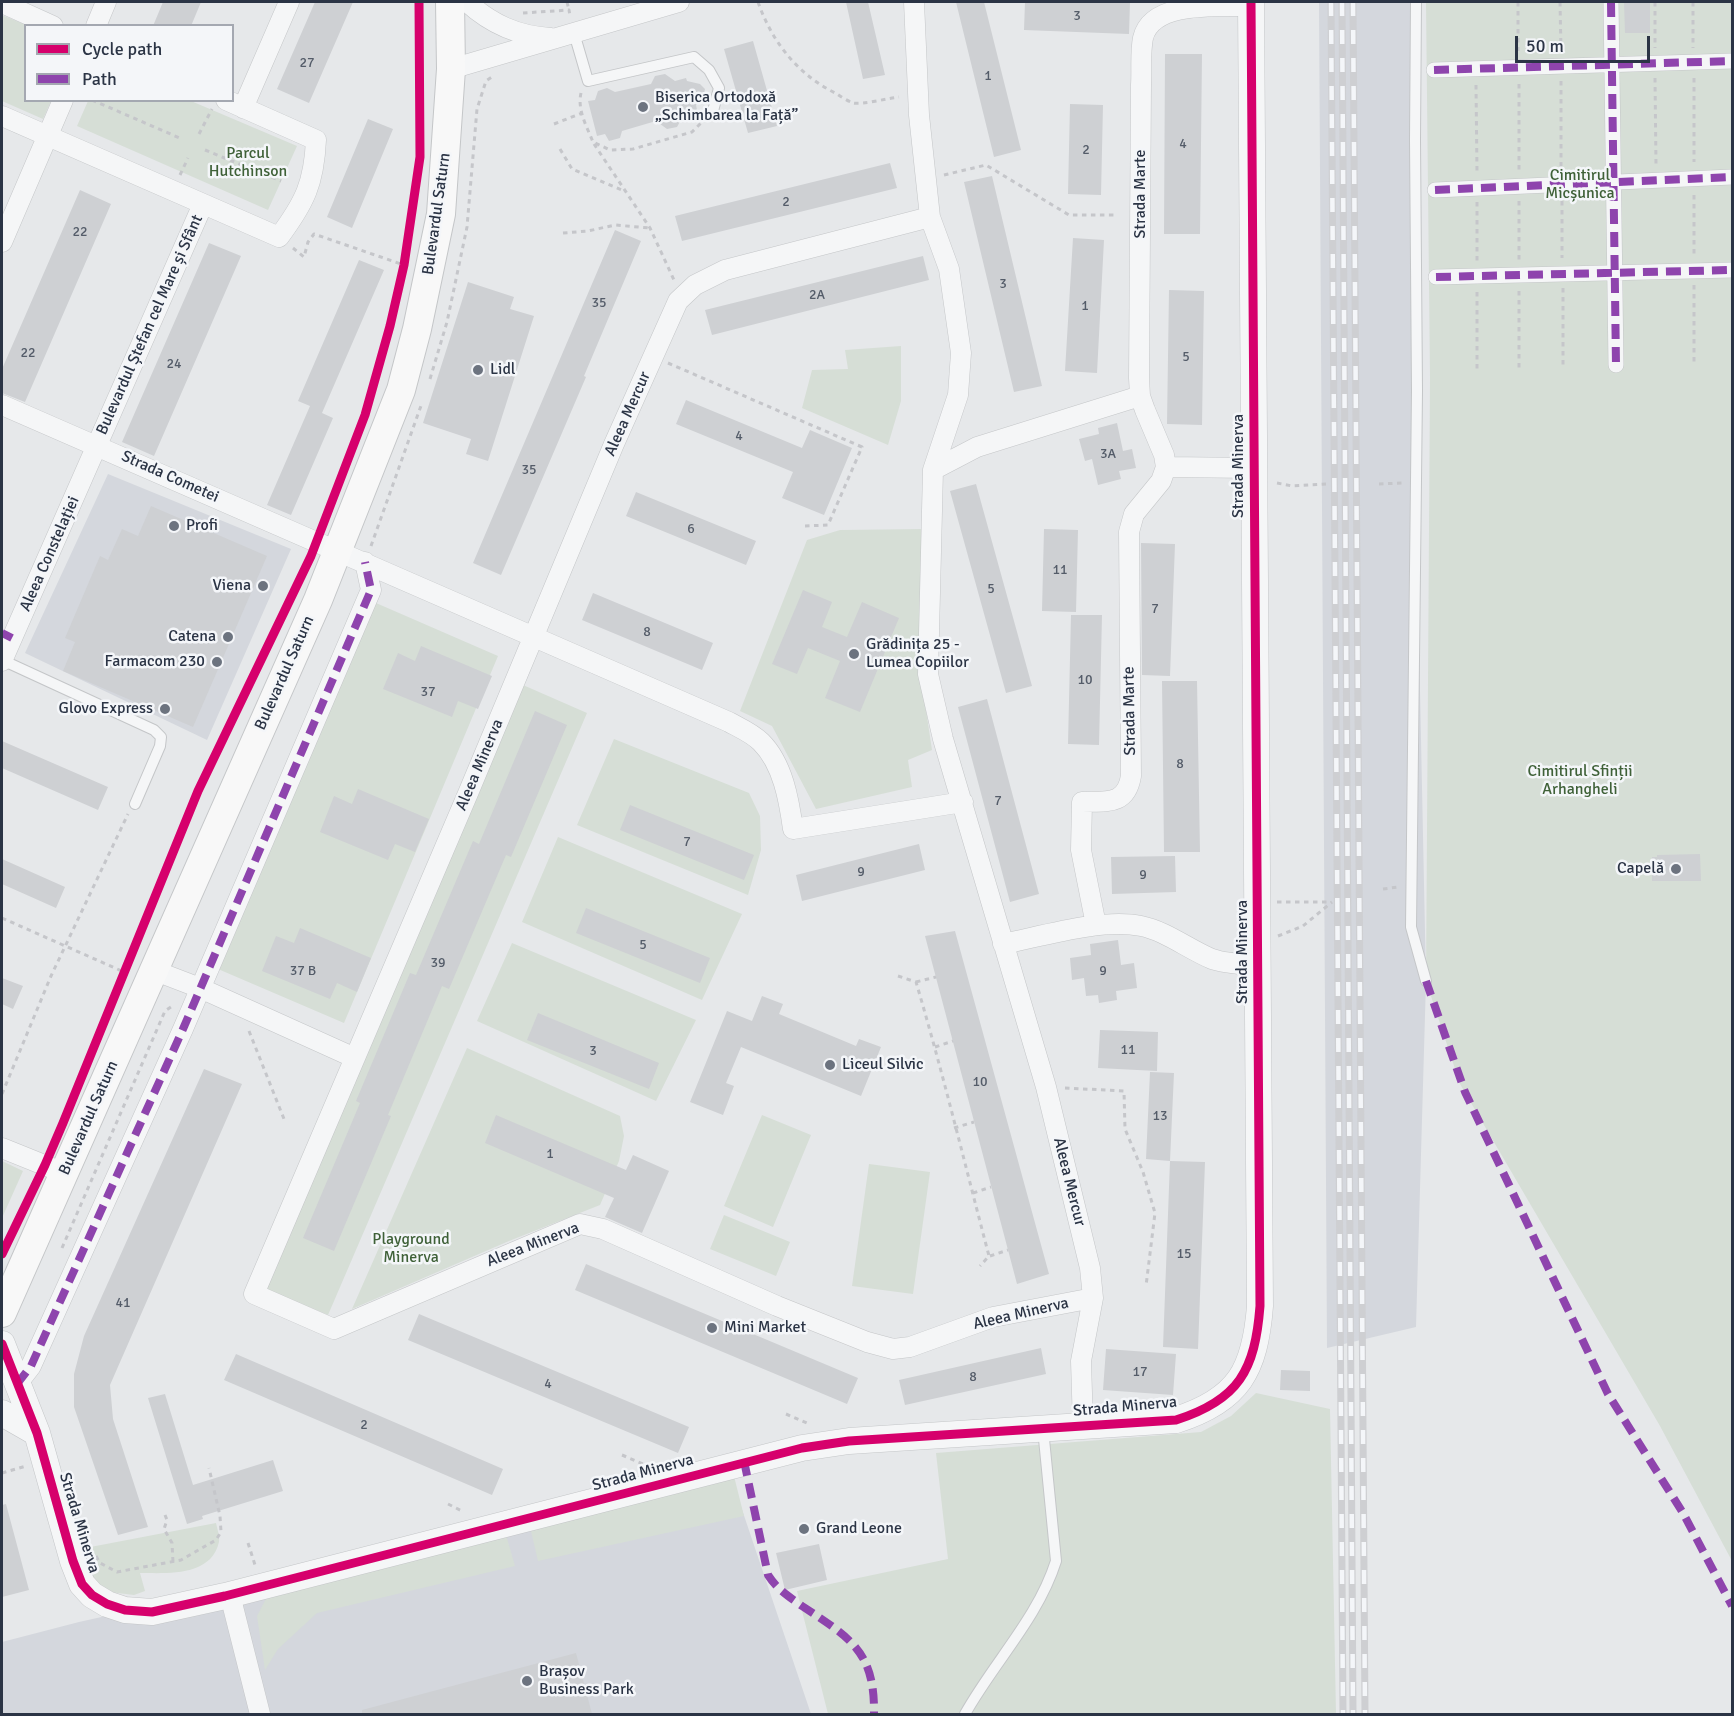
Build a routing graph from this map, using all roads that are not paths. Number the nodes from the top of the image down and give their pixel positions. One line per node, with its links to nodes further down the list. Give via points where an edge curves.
1 (106, 2): 12 (street)
2 (288, 2): 19 (street)
3 (450, 2): 16 (main road, Bulevardul Saturn)
4 (467, 2): 13 (street, via 511,31 533,37)
5 (679, 2): 13 (street)
6 (914, 2): 27 (street, Aleea Mercur)
7 (1416, 2): 50 (lane, via 1411,927)
8 (1611, 2): 15 (street)
9 (2, 3): 11 (street)
10 (1251, 4): 33 (street, Strada Marte, via 1184,6 1161,13 1143,37); 38 (street, Strada Minerva)
11 (49, 24)
12 (97, 24)
13 (565, 35): 16 (street); 20 (lane, via 588,81 694,57 709,70 719,88)
14 (1732, 61): 15 (street)
15 (1612, 64): 17 (street); 24 (street)
16 (452, 69): 39 (main road, Bulevardul Saturn, via 441,214 417,329 400,390)
17 (1434, 70)
18 (62, 102): 22 (street)
19 (234, 104): 26 (street, Bulevardul Ștefan cel Mare și Sfânt, via 316,140 309,191 279,237)
20 (713, 111)
21 (2, 116): 22 (street, Bulevardul Ștefan cel Mare și Sfânt)
22 (48, 136): 26 (street, Bulevardul Ștefan cel Mare și Sfânt); 28 (street)
23 (1732, 177): 24 (street)
24 (1613, 182): 25 (street); 30 (street)
25 (1436, 190)
26 (203, 204): 35 (street, Bulevardul Ștefan cel Mare și Sfânt)
27 (930, 217): 37 (street, Aleea Mercur, via 949,269 961,353 958,395); 42 (street, Aleea Mercur, via 725,270 695,285 678,301)
28 (2, 242)
29 (1732, 270): 30 (street)
30 (1615, 273): 31 (street); 32 (street)
31 (1436, 278)
32 (1616, 365)
33 (1140, 396): 36 (street, Strada Marte); 37 (street, via 977,447)
34 (2, 405): 35 (street, Strada Cometei)
35 (97, 446): 39 (street, Strada Cometei); 41 (street, Aleea Constelației)
36 (1166, 467): 38 (street); 46 (street, Strada Marte, via 1161,481 1134,514 1129,532 1129,788 1123,797 1114,800 1082,802 1081,850)
37 (933, 470): 44 (street, Aleea Mercur, via 928,674)
38 (1254, 474): 48 (street, Strada Minerva)
39 (338, 550): 40 (street, Strada Cometei); 49 (main road, Bulevardul Saturn)
40 (365, 562): 42 (street, Strada Cometei); 51 (street, via 371,590)
41 (7, 635): 43 (street, Aleea Constelației)
42 (534, 637): 44 (street, via 749,732 773,757 790,804 793,829); 52 (street, Aleea Minerva)
43 (2, 660): 45 (lane, via 154,730 161,737)
44 (963, 802): 47 (street, Aleea Mercur)
45 (135, 804)
46 (1096, 926): 47 (street); 48 (street, via 1142,926 1228,963)
47 (1003, 944): 55 (street, Aleea Mercur, via 1046,1087)
48 (1258, 955): 60 (street, Strada Minerva, via 1260,1306 1252,1356 1232,1391 1198,1413 1150,1423)
49 (141, 965): 51 (street); 54 (main road, Bulevardul Saturn)
50 (1426, 981)
51 (200, 988): 52 (street); 58 (street)
52 (355, 1058): 55 (street, Aleea Minerva, via 254,1294 334,1329 580,1224 603,1228 777,1306 893,1349 910,1347 993,1317)
53 (2, 1148): 54 (street)
54 (64, 1173): 56 (main road, Bulevardul Saturn)
55 (1094, 1298): 60 (street, Aleea Mercur, via 1081,1361)
56 (2, 1313)
57 (2, 1344): 58 (street, Strada Minerva)
58 (24, 1375): 62 (street, Strada Minerva)
59 (2, 1413): 62 (street)
60 (1083, 1426): 61 (street, Strada Minerva)
61 (1043, 1429): 63 (street, Strada Minerva, via 849,1441 802,1448); 65 (lane, via 1056,1561 1037,1604)
62 (37, 1432): 63 (street, Strada Minerva, via 77,1574 92,1595 125,1610 152,1612)
63 (230, 1595): 64 (street)
64 (260, 1714)
65 (966, 1714)

